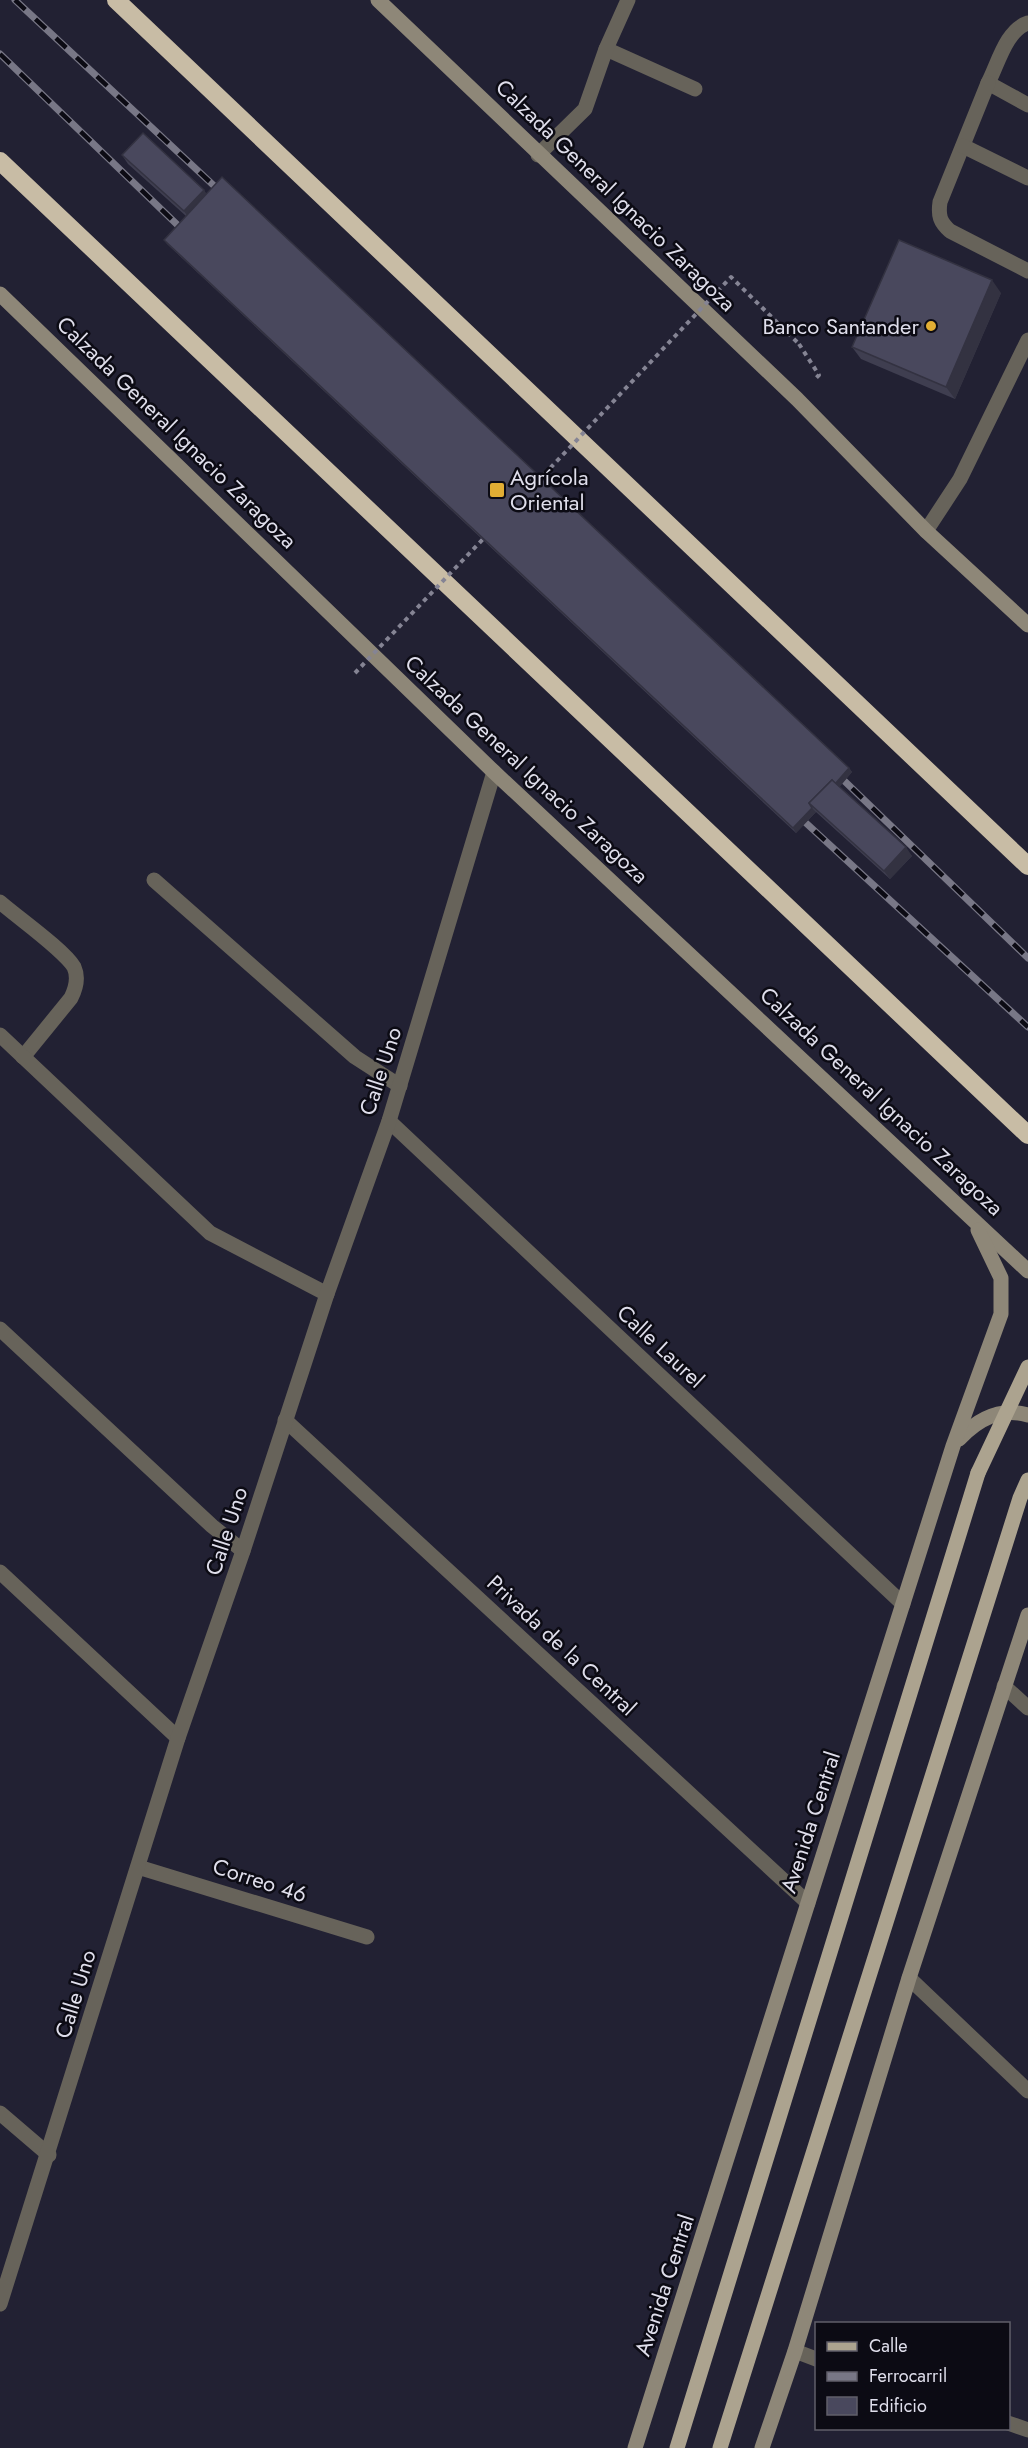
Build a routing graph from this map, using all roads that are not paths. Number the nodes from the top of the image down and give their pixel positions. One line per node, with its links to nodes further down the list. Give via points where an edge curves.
1 (116, 0): 19 (highway)
2 (378, 0): 10 (main road, Calzada General Ignacio Zaragoza)
3 (628, 0): 5 (street)
4 (1028, 23): 6 (street, via 1012,34)
5 (606, 49): 7 (street); 10 (street, via 585,109)
6 (988, 83): 8 (street); 9 (street)
7 (695, 88)
8 (1028, 105)
9 (963, 146): 12 (street); 13 (street, via 940,202 942,224)
10 (538, 154): 16 (main road, Calzada General Ignacio Zaragoza, via 797,399)
11 (0, 161): 26 (highway)
12 (1028, 178)
13 (1028, 272)
14 (0, 294): 18 (main road, Calzada General Ignacio Zaragoza)
15 (1028, 340): 16 (street, via 960,479)
16 (926, 531): 17 (main road, Calzada General Ignacio Zaragoza)
17 (1028, 625)
18 (494, 772): 24 (street, Calle Uno); 27 (main road, Calzada General Ignacio Zaragoza)
19 (1028, 866)
20 (154, 880): 24 (street, via 355,1057)
21 (0, 902): 23 (street, via 67,958 77,977 70,998)
22 (0, 1035): 23 (street)
23 (23, 1057): 29 (street, via 210,1233)
24 (400, 1086): 25 (street, Calle Uno)
25 (388, 1121): 29 (street, Calle Uno); 38 (street, Calle Laurel)
26 (1028, 1135)
27 (969, 1214): 28 (main road, Calzada General Ignacio Zaragoza); 34 (main road, Avenida Central, via 1001,1278 1001,1314)
28 (1028, 1271)
29 (327, 1294): 33 (street, Calle Uno)
30 (0, 1329): 36 (street)
31 (1028, 1367): 58 (main road, bridge, via 978,1473)
32 (1028, 1415): 34 (main road, via 1003,1412 985,1418 970,1427)
33 (285, 1420): 36 (street, Calle Uno); 44 (street, Privada de la Central)
34 (953, 1446): 38 (main road, Avenida Central)
35 (1028, 1480): 59 (main road)
36 (243, 1551): 42 (street, Calle Uno)
37 (0, 1572): 42 (street)
38 (903, 1604): 44 (main road, Avenida Central)
39 (1028, 1615): 40 (main road)
40 (1004, 1686): 41 (street); 46 (main road)
41 (1028, 1708)
42 (178, 1738): 43 (street, Calle Uno)
43 (138, 1867): 45 (street, Correo 46); 49 (street, Calle Uno)
44 (808, 1903): 57 (main road, Avenida Central)
45 (367, 1937)
46 (909, 1978): 47 (street); 53 (main road)
47 (1028, 2091)
48 (0, 2113): 49 (street)
49 (49, 2155): 51 (street, Calle Uno)
50 (0, 2258): 51 (street)
51 (12, 2269): 52 (street, Calle Uno)
52 (0, 2304)
53 (795, 2351): 54 (street); 60 (main road)
54 (815, 2358)
55 (1010, 2424): 56 (street)
56 (1028, 2430)
57 (636, 2448)
58 (677, 2448)
59 (720, 2448)
60 (762, 2448)

